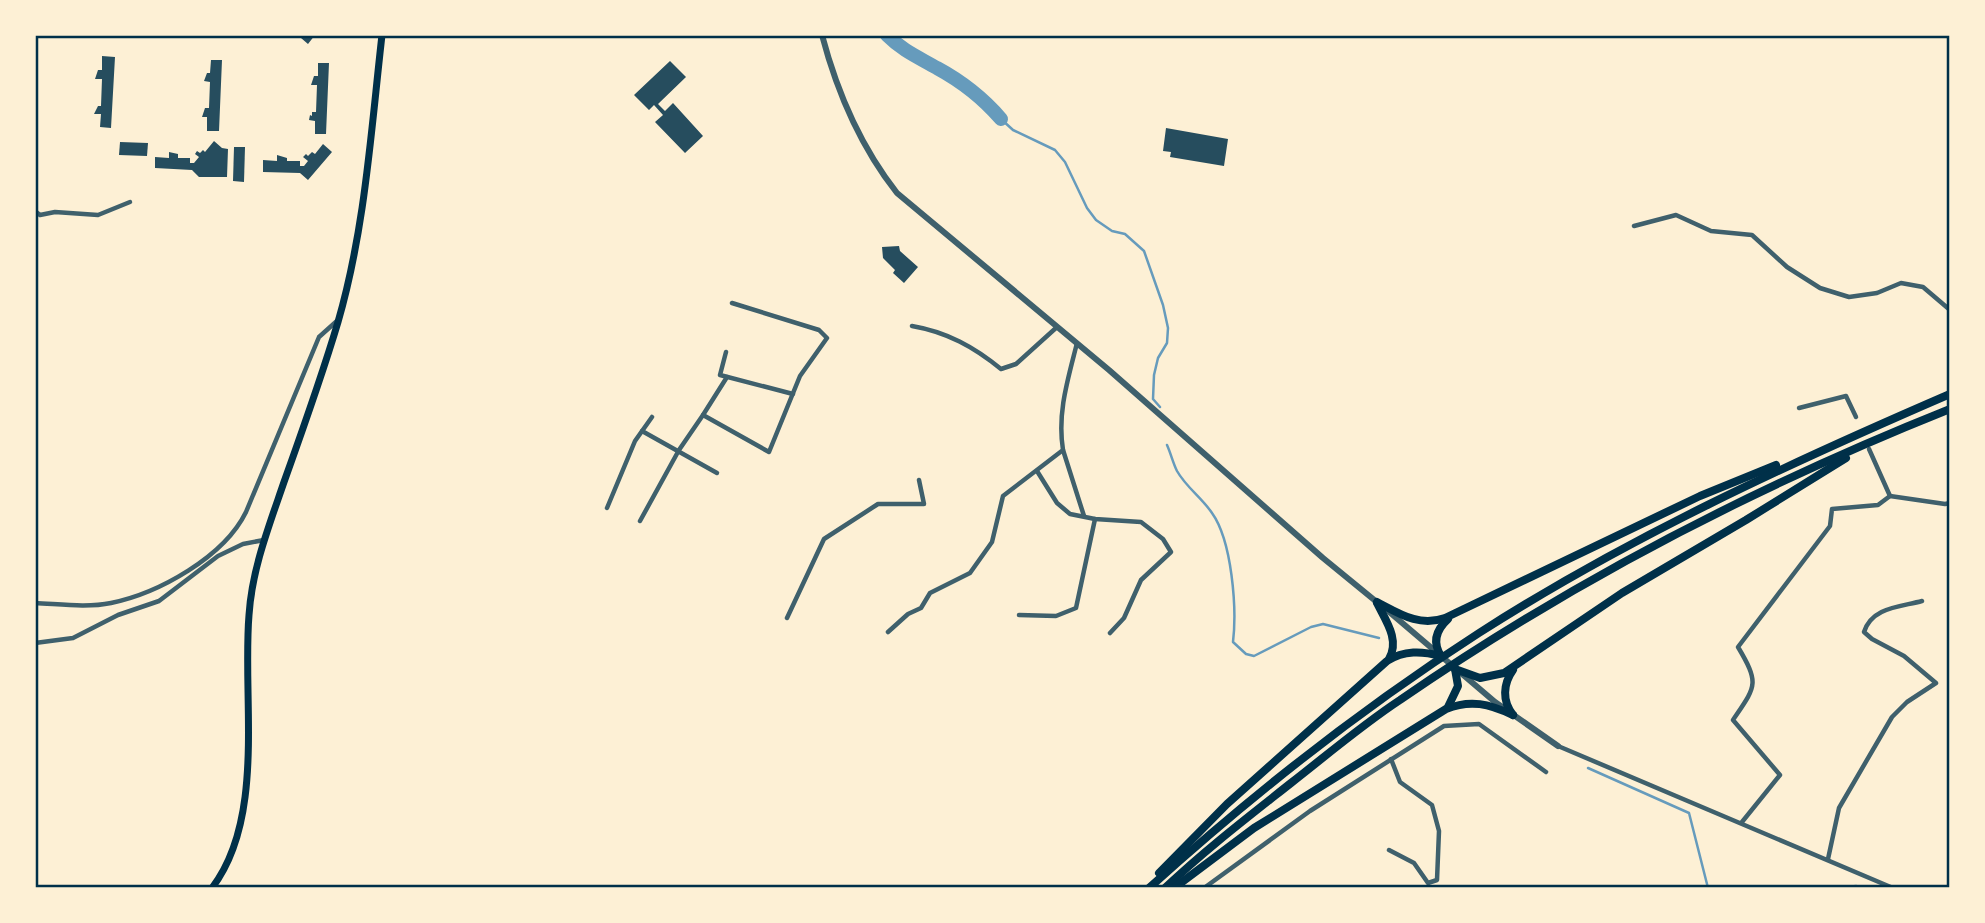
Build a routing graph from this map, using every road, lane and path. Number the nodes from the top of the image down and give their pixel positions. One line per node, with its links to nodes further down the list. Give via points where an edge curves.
1 (382, 35): 8 (main road, via 361,214)
2 (822, 35): 10 (street, via 841,97 876,166 897,193)
3 (130, 202): 4 (street, via 98,215 40,215)
4 (35, 211)
5 (1634, 226): 7 (street, via 1676,215 1711,231 1752,235 1787,267 1820,288 1849,297 1901,283 1923,288)
6 (733, 303): 14 (street, via 819,330 827,338)
7 (1950, 310)
8 (339, 319): 35 (main road); 36 (street, via 318,337 239,526 217,550)
9 (912, 326): 10 (street, via 952,337 1001,369 1016,364)
10 (1058, 327): 11 (street)
11 (1077, 342): 25 (street, via 1061,410); 39 (street)
12 (726, 352): 13 (street, via 720,375)
13 (727, 377): 14 (street); 19 (street)
14 (793, 394): 19 (street, via 769,452)
15 (1950, 394): 17 (highway)
16 (1799, 408): 21 (street, via 1846,396)
17 (1919, 408): 42 (highway, via 1700,496); 60 (highway, via 1693,511 1481,632 1391,692)
18 (1950, 409): 23 (highway)
19 (703, 415): 24 (street)
20 (652, 417): 22 (street)
21 (1856, 417)
22 (642, 431): 24 (street); 31 (street)
23 (1871, 445): 29 (street); 49 (highway, via 1622,593); 61 (highway, via 1705,519 1489,641 1398,701)
24 (679, 450): 27 (street); 34 (street)
25 (1063, 450): 26 (street); 32 (street)
26 (1037, 471): 32 (street, via 1057,503 1070,514); 44 (street, via 1003,496 992,542 970,573 930,593 921,608)
27 (717, 473)
28 (919, 480): 43 (street, via 924,504 878,504 824,539)
29 (1890, 496): 30 (street); 56 (street, via 1878,505 1832,509 1830,526 1738,647 1753,671 1753,691 1733,720 1780,775)
30 (1950, 503)
31 (607, 508)
32 (1084, 517): 33 (street)
33 (1095, 519): 41 (street, via 1076,608 1055,616); 45 (street, via 1141,522 1163,539 1171,552 1141,580 1124,618)
34 (640, 522)
35 (264, 540): 37 (street, via 218,556); 59 (main road, via 249,615 247,793 227,860)
36 (179, 575): 37 (street); 40 (street, via 108,603)
37 (184, 583): 46 (street, via 159,601 73,638)
38 (1922, 601): 58 (street, via 1875,614 1867,622 1864,632 1936,684 1892,716 1839,808)
39 (1377, 602): 42 (highway, via 1419,622); 47 (street); 48 (highway, via 1394,641)
40 (35, 603)
41 (1019, 615)
42 (1454, 615): 47 (highway, via 1436,635)
43 (787, 618)
44 (888, 632)
45 (1110, 632)
46 (35, 643)
47 (1441, 656): 48 (highway, via 1410,652); 50 (street)
48 (1387, 661): 60 (highway, via 1227,804)
49 (1516, 665): 50 (highway, via 1486,678); 52 (highway, via 1505,690)
50 (1455, 669): 51 (highway, via 1458,686); 52 (street)
51 (1446, 709): 52 (highway, via 1479,702); 62 (highway, via 1254,828)
52 (1513, 715): 53 (street)
53 (1558, 746): 56 (street)
54 (1391, 759): 55 (street, via 1444,726 1479,724); 57 (street, via 1400,782 1432,805 1439,831 1437,880 1428,884 1414,863); 63 (street)
55 (1546, 772)
56 (1742, 822): 58 (street)
57 (1389, 850)
58 (1828, 859): 64 (street)
59 (212, 888)
60 (1147, 888)
61 (1165, 888)
62 (1174, 888)
63 (1204, 888)
64 (1893, 888)

